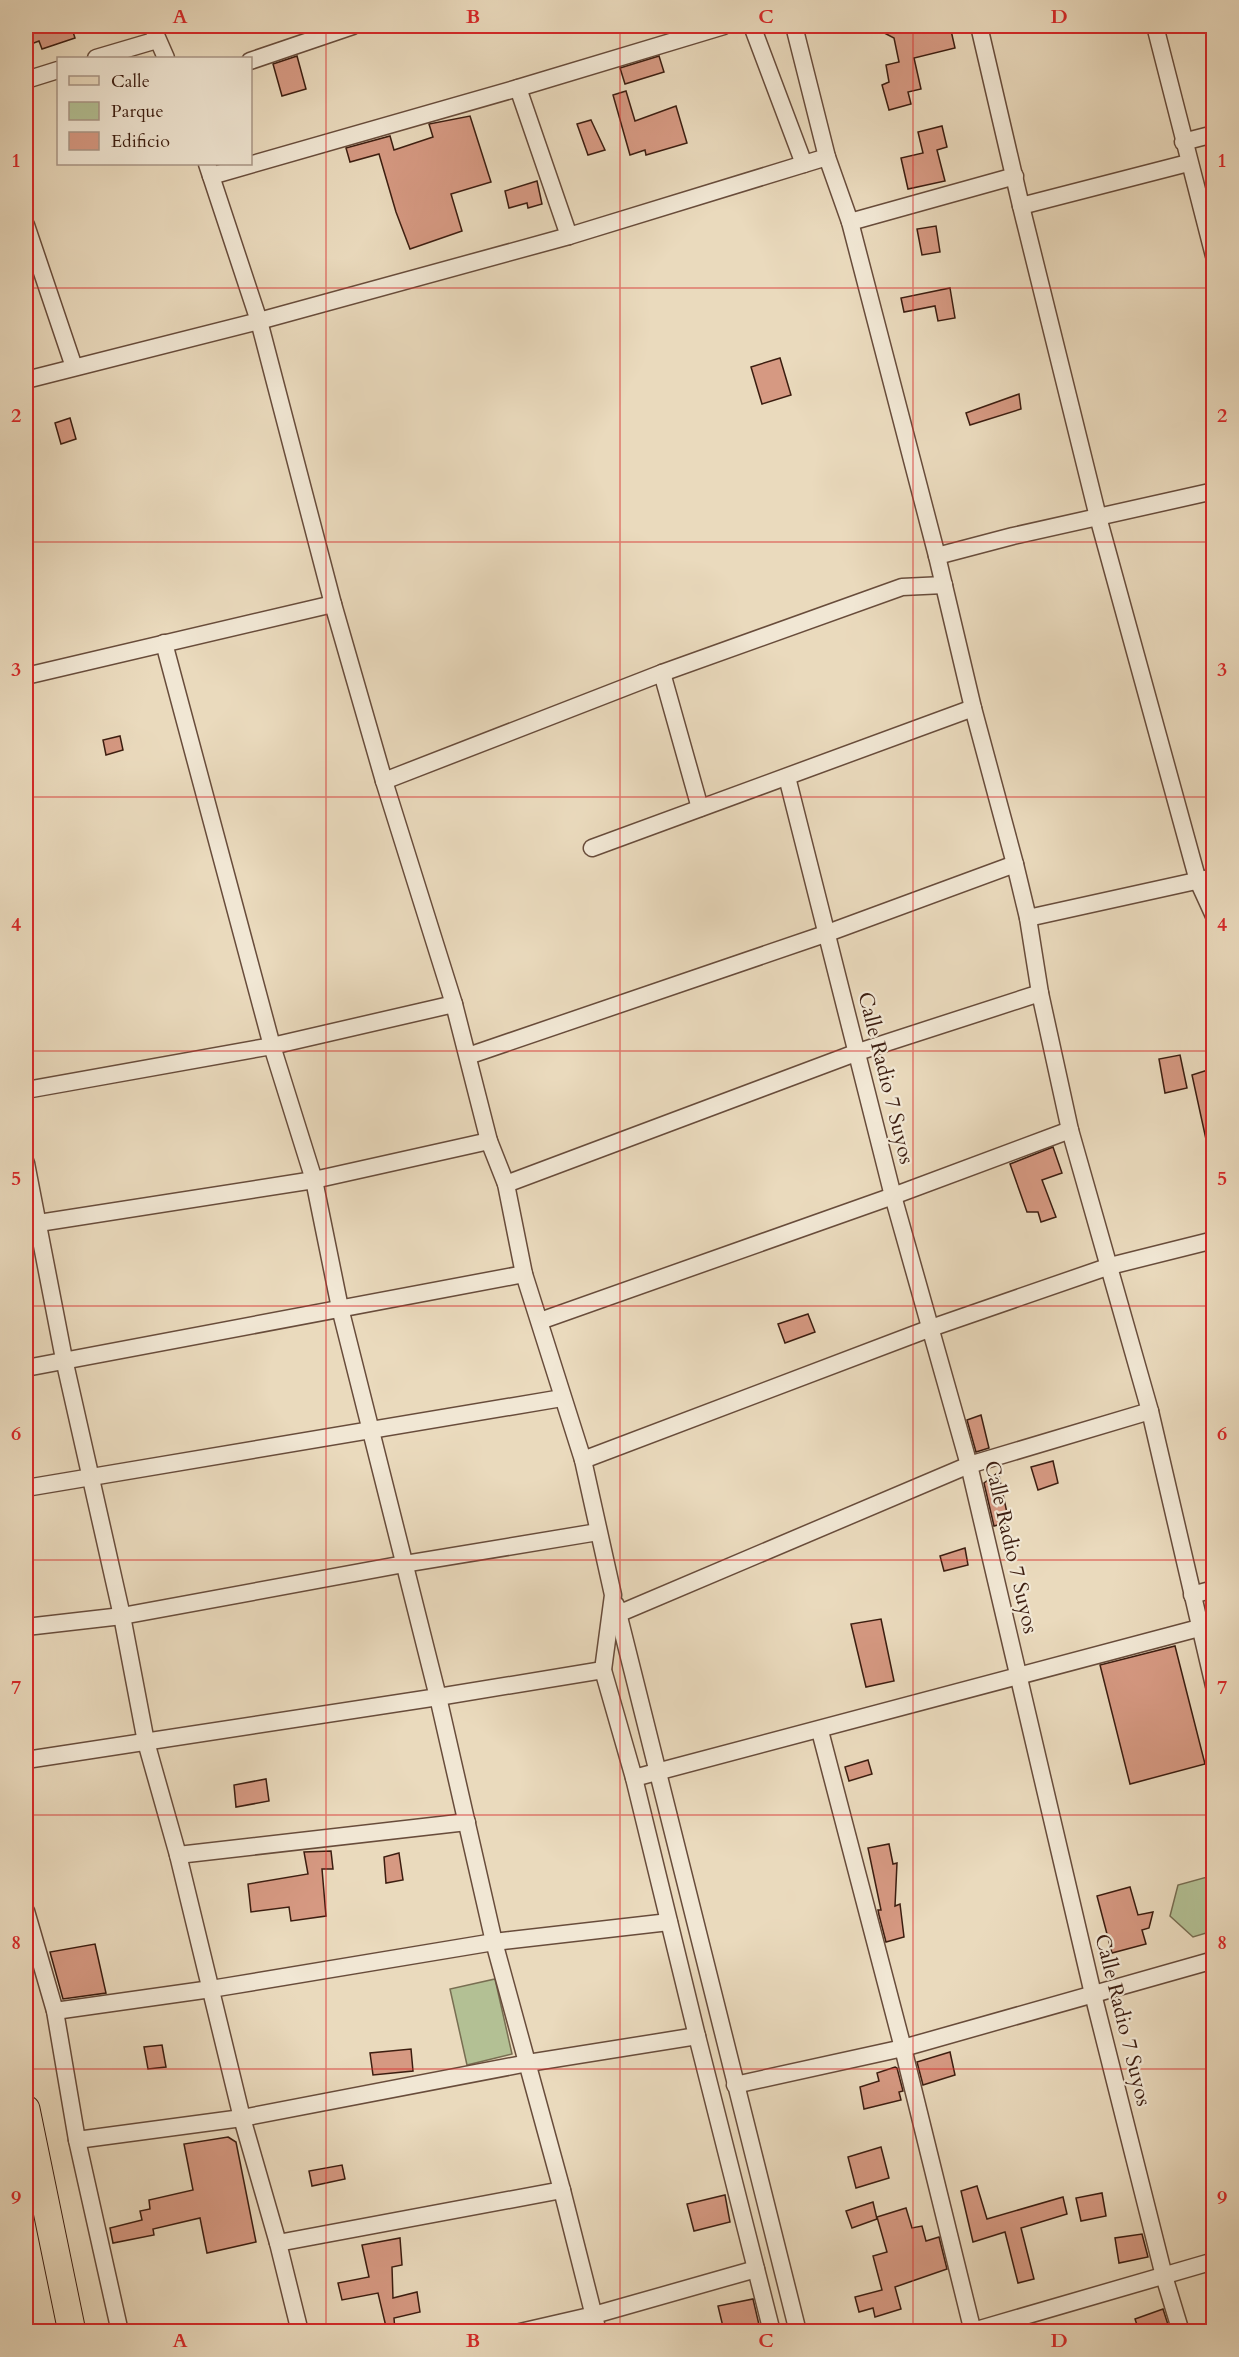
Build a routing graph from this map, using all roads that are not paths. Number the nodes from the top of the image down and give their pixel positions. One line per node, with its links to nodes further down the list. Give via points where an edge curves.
1 (353, 26): 10 (street)
2 (724, 26): 13 (street)
3 (752, 26): 19 (street)
4 (794, 26): 16 (street)
5 (979, 26): 22 (street)
6 (1155, 26): 15 (street)
7 (155, 33): 8 (street); 9 (street)
8 (98, 57)
9 (166, 57)
10 (252, 60)
11 (57, 70): 12 (street)
12 (26, 80)
13 (518, 88): 17 (street); 26 (street)
14 (1214, 134): 15 (street)
15 (1183, 142): 18 (street)
16 (827, 157): 19 (street); 24 (street)
17 (252, 159)
18 (1188, 163): 23 (street); 27 (street)
19 (804, 164): 26 (street)
20 (228, 165): 21 (street)
21 (209, 170): 28 (street)
22 (1015, 176): 23 (street); 24 (street)
23 (1021, 206): 32 (street)
24 (850, 222): 33 (street)
25 (26, 225): 29 (street)
26 (569, 236): 28 (street)
27 (1214, 256)
28 (259, 321): 29 (street); 35 (street)
29 (74, 367): 30 (street)
30 (26, 380)
31 (1214, 491): 32 (street)
32 (1098, 517): 33 (street); 45 (street)
33 (937, 556): 34 (street)
34 (944, 585): 37 (street, via 902,587); 39 (street)
35 (333, 604): 36 (street); 41 (street)
36 (164, 643): 38 (street); 51 (street)
37 (662, 673): 41 (street); 42 (street)
38 (26, 676)
39 (973, 708): 40 (street); 44 (street)
40 (787, 777): 42 (street); 48 (street, Calle Radio 7 Suyos)
41 (384, 781): 50 (street)
42 (700, 808): 43 (street)
43 (592, 848)
44 (1015, 864): 47 (street); 48 (street)
45 (1205, 879): 46 (street); 47 (street)
46 (1214, 916)
47 (1028, 918): 49 (street)
48 (825, 934): 52 (street, Calle Radio 7 Suyos); 53 (street)
49 (1040, 993): 52 (street); 55 (street)
50 (454, 1004): 51 (street); 53 (street)
51 (272, 1046): 54 (street); 58 (street)
52 (858, 1052): 59 (street); 60 (street, Calle Radio 7 Suyos)
53 (468, 1056): 56 (street)
54 (26, 1090)
55 (1070, 1130): 60 (street); 63 (street)
56 (489, 1141): 58 (street); 59 (street)
57 (26, 1163): 61 (street)
58 (314, 1180): 61 (street); 65 (street)
59 (506, 1184): 64 (street)
60 (893, 1196): 66 (street); 67 (street, Calle Radio 7 Suyos)
61 (32, 1224): 68 (street)
62 (1214, 1240): 63 (street)
63 (1110, 1266): 67 (street); 71 (street)
64 (524, 1274): 65 (street); 66 (street)
65 (340, 1308): 68 (street); 72 (street)
66 (540, 1321): 70 (street)
67 (931, 1328): 73 (street); 74 (street, Calle Radio 7 Suyos)
68 (64, 1359): 69 (street); 75 (street)
69 (26, 1368)
70 (562, 1398): 72 (street); 73 (street)
71 (1150, 1412): 74 (street); 81 (street)
72 (371, 1430): 75 (street); 78 (street)
73 (583, 1460): 77 (street)
74 (969, 1465): 82 (street); 87 (street, Calle Radio 7 Suyos)
75 (91, 1477): 76 (street); 83 (street)
76 (26, 1488)
77 (598, 1532): 78 (street); 80 (street)
78 (404, 1564): 83 (street); 89 (street)
79 (1214, 1589): 81 (street)
80 (613, 1595): 82 (street); 86 (street)
81 (1192, 1595): 85 (street)
82 (618, 1614): 93 (street)
83 (122, 1616): 84 (street); 91 (street)
84 (26, 1627)
85 (1199, 1628): 87 (street); 88 (street)
86 (603, 1670): 89 (street); 94 (street)
87 (1019, 1676): 90 (street); 102 (street, Calle Radio 7 Suyos)
88 (1214, 1686)
89 (438, 1697): 91 (street); 95 (street)
90 (820, 1731): 93 (street); 105 (street)
91 (146, 1742): 92 (street); 96 (street)
92 (26, 1760)
93 (659, 1772): 94 (street); 107 (street)
94 (634, 1778): 98 (street)
95 (466, 1822): 96 (street); 99 (street)
96 (178, 1855): 101 (street)
97 (26, 1911): 103 (street)
98 (669, 1922): 99 (street); 104 (street)
99 (494, 1942): 101 (street); 106 (street)
100 (1214, 1960): 102 (street)
101 (211, 1989): 103 (street); 110 (street)
102 (1093, 1994): 105 (street); 117 (street, Calle Radio 7 Suyos)
103 (55, 2011): 112 (street)
104 (697, 2036): 106 (street); 111 (street)
105 (903, 2048): 107 (street); 125 (street)
106 (528, 2063): 110 (street); 113 (street)
107 (735, 2085): 109 (street)
108 (26, 2109): 119 (main road)
109 (743, 2117): 111 (street); 124 (street)
110 (242, 2118): 112 (street); 114 (street)
111 (720, 2124): 116 (street)
112 (77, 2140): 120 (street)
113 (562, 2190): 114 (street); 118 (street)
114 (278, 2242): 121 (street)
115 (1214, 2261): 117 (street)
116 (756, 2269): 118 (street); 123 (street)
117 (1164, 2276): 125 (street); 126 (street, Calle Radio 7 Suyos)
118 (596, 2323): 122 (street)
119 (72, 2331)
120 (120, 2331)
121 (300, 2331)
122 (520, 2331)
123 (772, 2331)
124 (798, 2331)
125 (973, 2331)
126 (1181, 2331)

